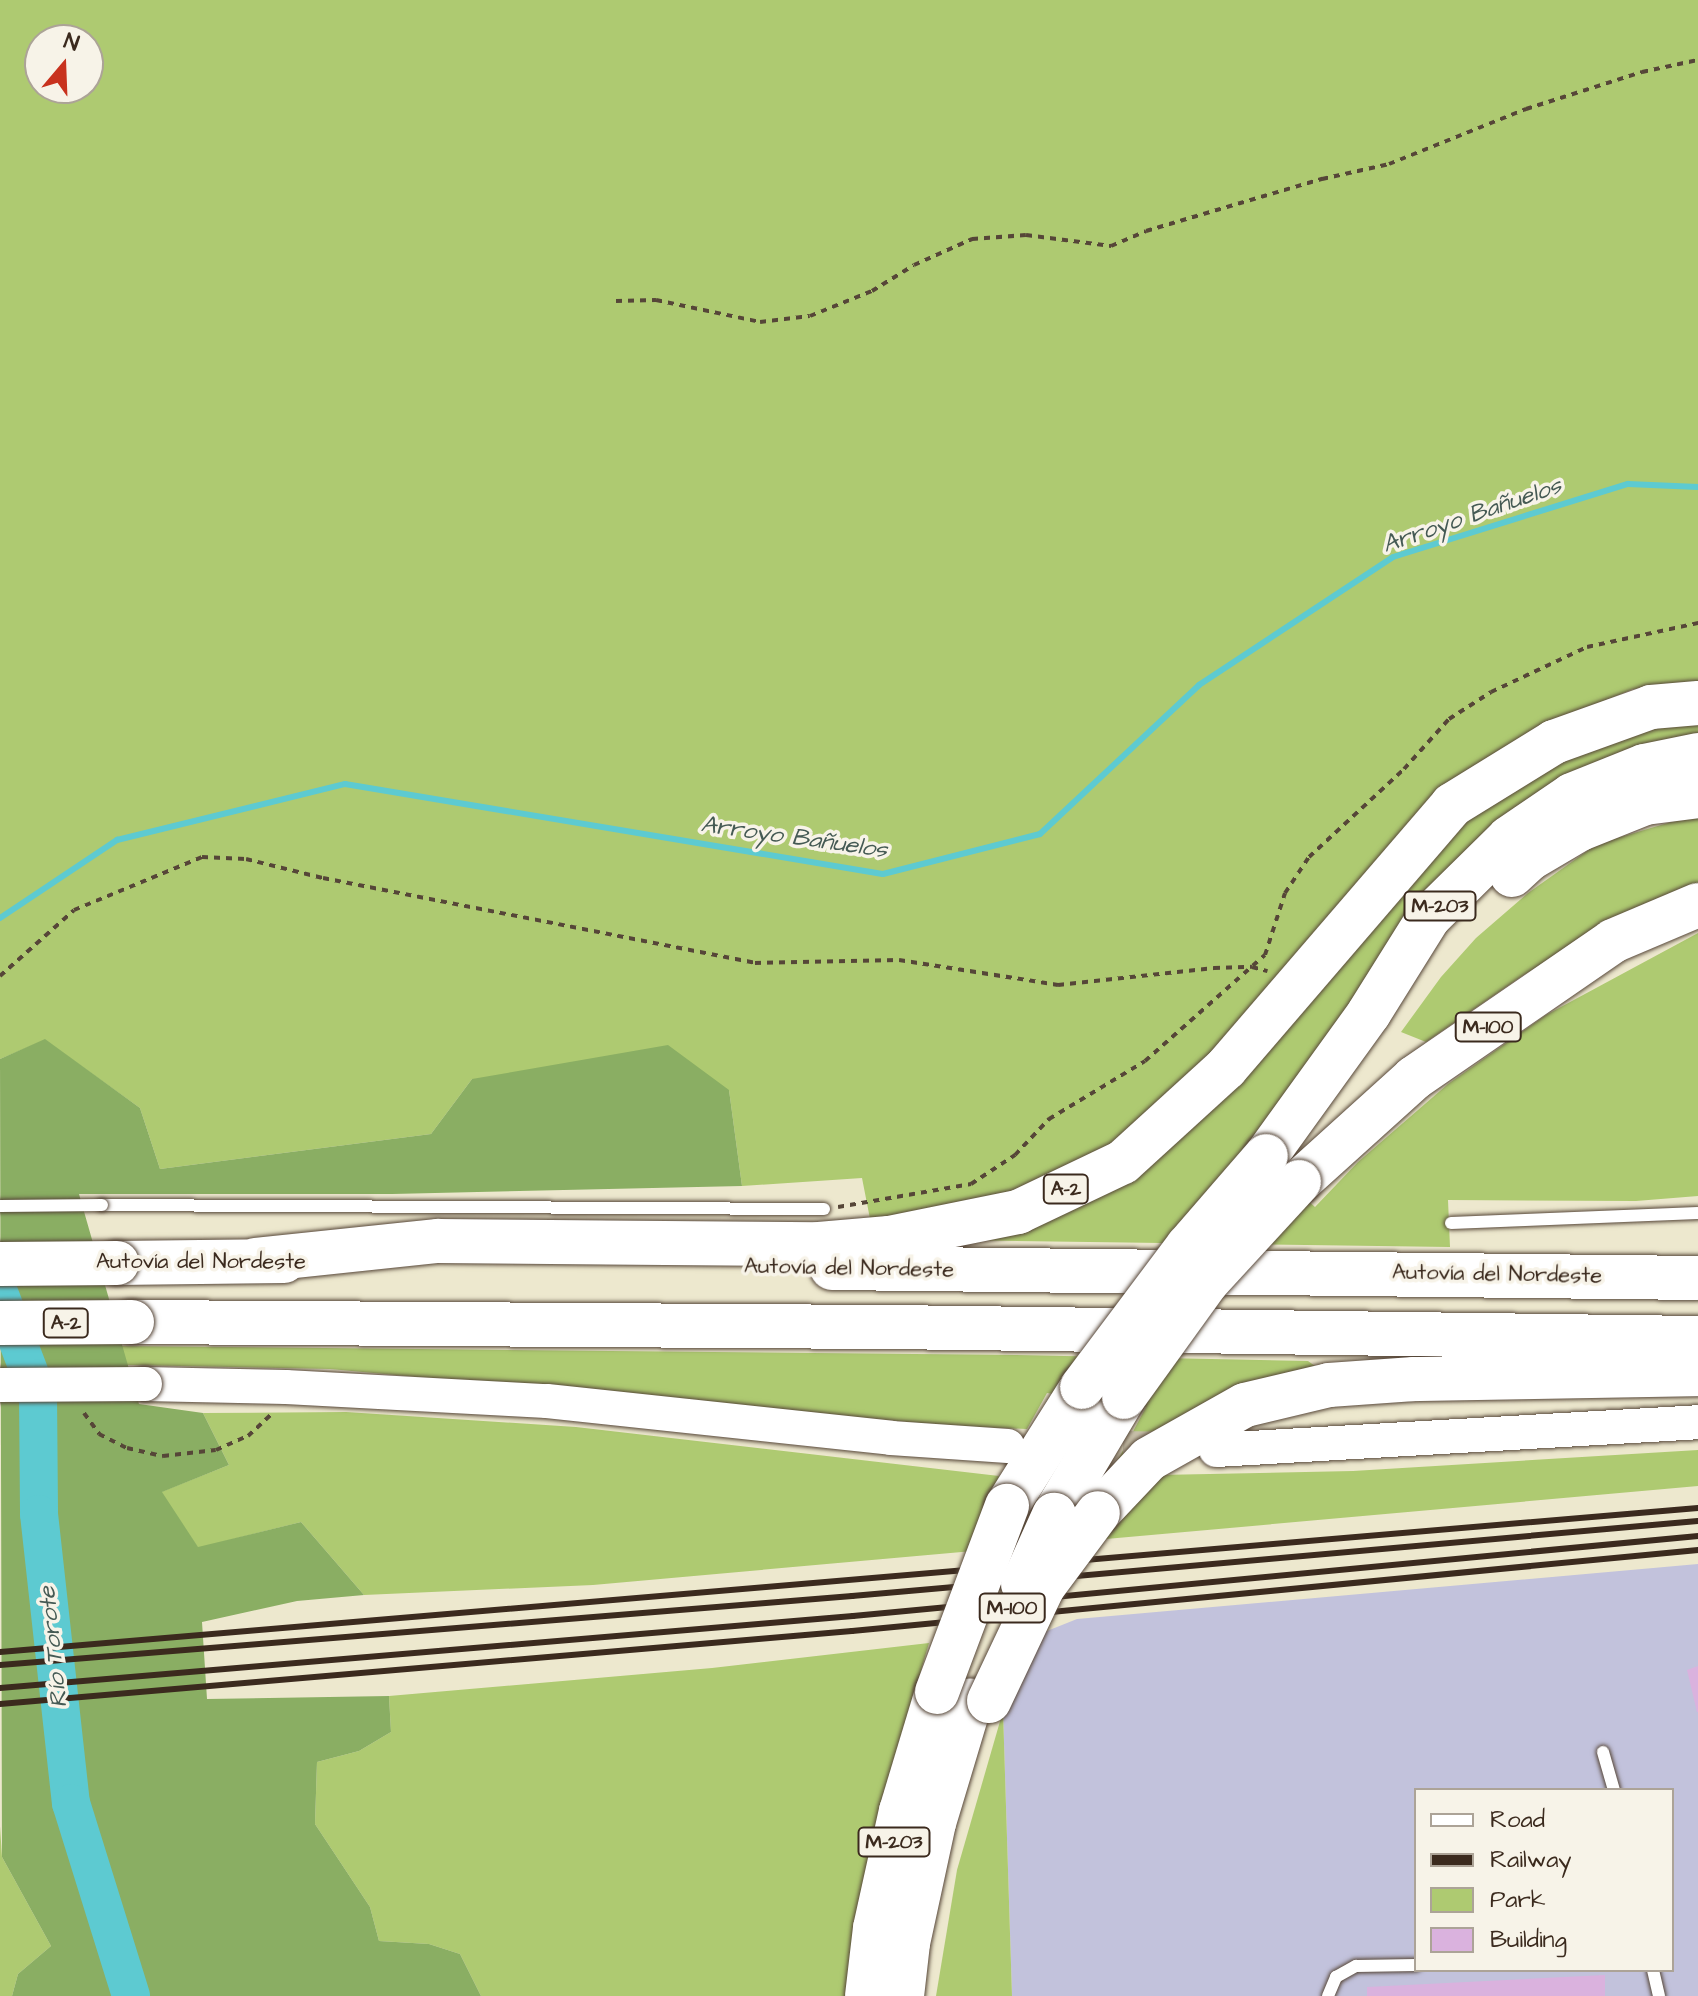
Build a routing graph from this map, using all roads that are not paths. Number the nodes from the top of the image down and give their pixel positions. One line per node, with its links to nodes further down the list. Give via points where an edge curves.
1 (1698, 703): 10 (highway, A-2, via 1651,707 1554,742 1452,805 1226,1068 1123,1162 1018,1212 889,1238 819,1244 438,1241)
2 (1698, 755): 5 (highway, M-203, via 1644,766 1572,795 1509,838 1429,917)
3 (1698, 796): 5 (highway, via 1645,803 1580,829 1529,859 1447,935)
4 (1698, 905): 5 (highway, M-100, via 1613,941)
5 (1282, 1169): 20 (highway, M-100, bridge, via 1124,1397 1054,1515); 20 (highway, M-203, bridge, via 1188,1246 1082,1387 1007,1506)
6 (0, 1206): 7 (lane, bridge)
7 (824, 1209)
8 (1698, 1213): 9 (lane)
9 (1451, 1223)
10 (256, 1260): 11 (highway, Autovía del Nordeste / A-2, bridge); 12 (highway, Autovía del Nordeste / A-2)
11 (0, 1264)
12 (1698, 1278)
13 (0, 1323): 14 (highway, A-2, bridge)
14 (1698, 1338)
15 (1698, 1374): 20 (highway, bridge, via 1414,1379 1329,1385 1245,1405 1149,1459 1098,1513)
16 (0, 1385): 18 (street, bridge, via 286,1387 547,1401)
17 (1698, 1422): 19 (street)
18 (1008, 1446)
19 (1216, 1450)
20 (966, 1698): 25 (highway, M-203, via 901,1811 875,1928); 26 (highway, M-203, via 908,1943); 27 (highway, via 951,1824)
21 (1603, 1752): 22 (lane)
22 (1613, 1788)
23 (1414, 1965): 28 (lane, via 1356,1966 1336,1977)
24 (1653, 1972): 29 (lane)
25 (867, 1996)
26 (902, 1996)
27 (919, 1996)
28 (1328, 1996)
29 (1659, 1996)

